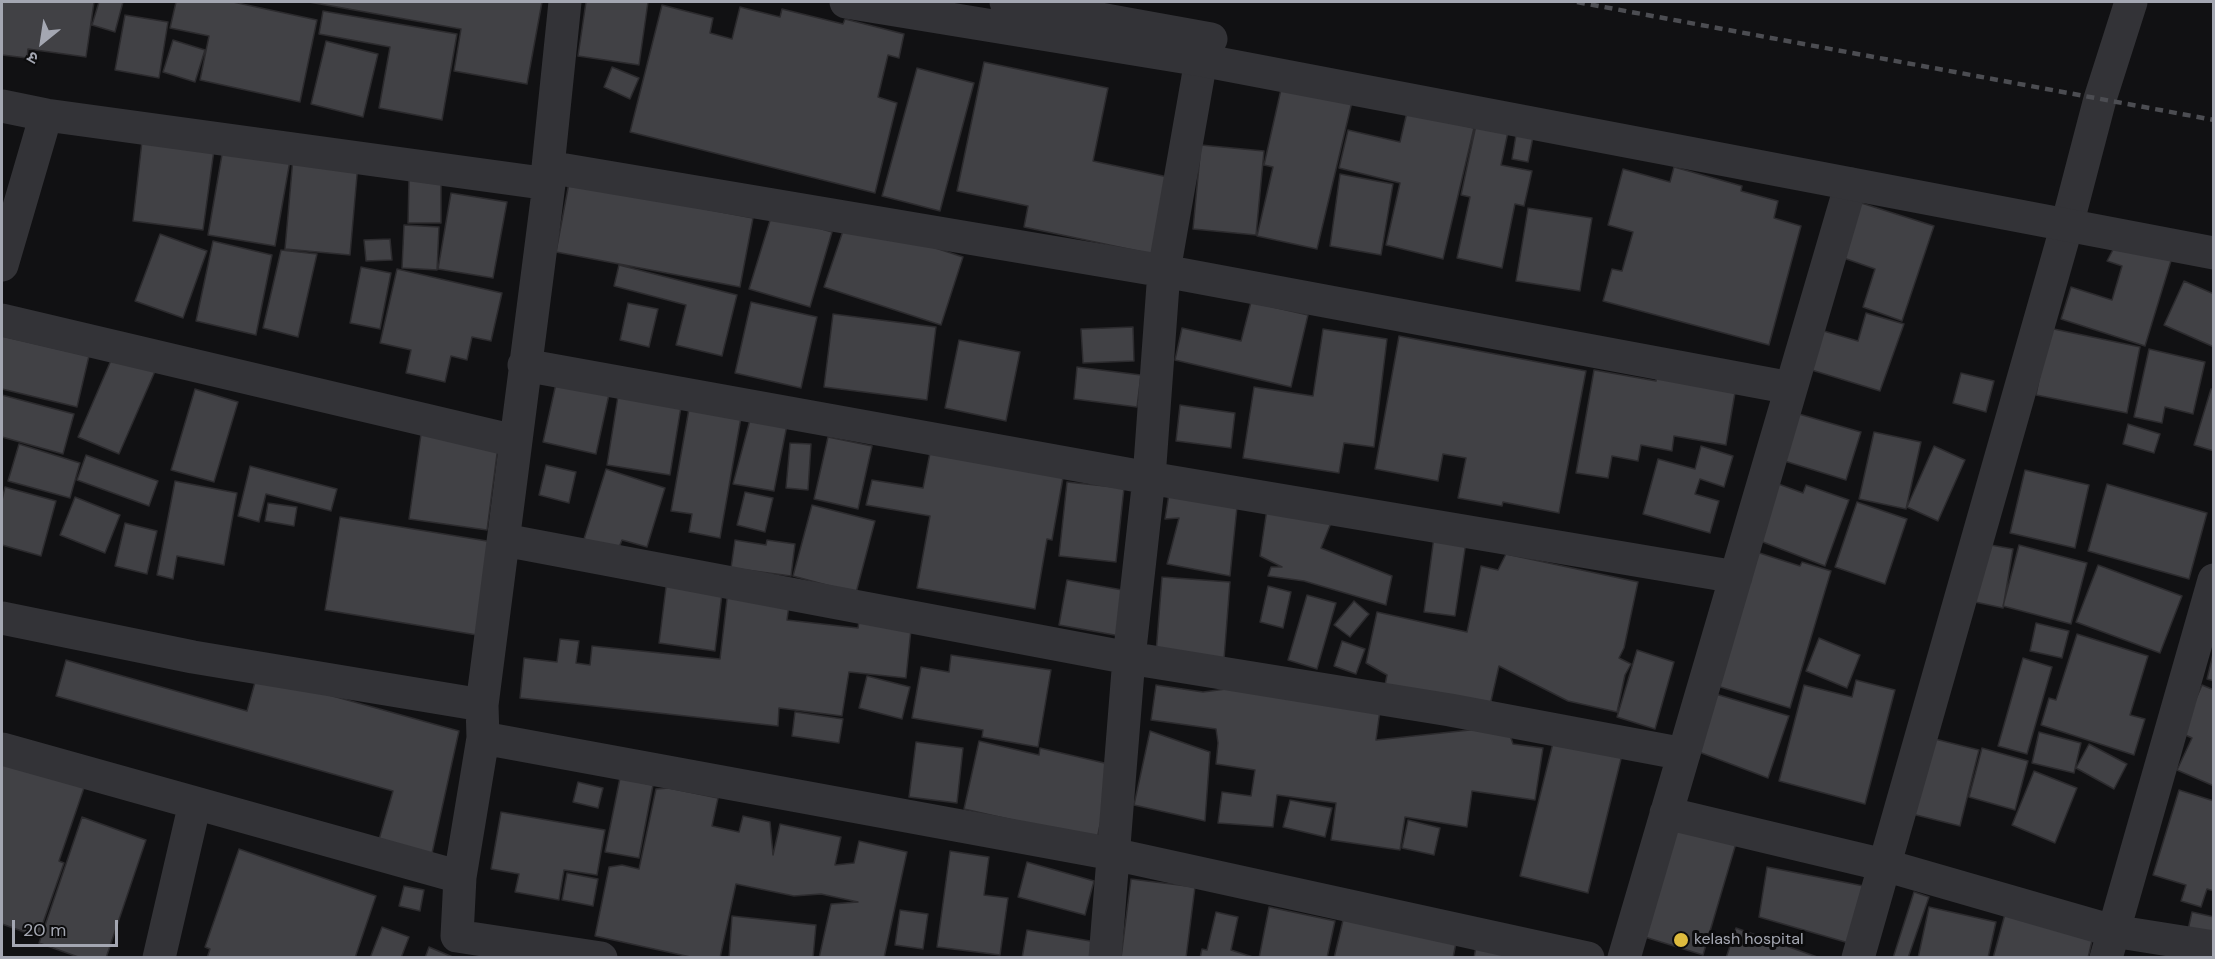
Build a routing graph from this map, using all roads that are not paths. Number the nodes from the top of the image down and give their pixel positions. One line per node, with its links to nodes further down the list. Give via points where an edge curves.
1 (565, 2): 8 (street)
2 (846, 2): 5 (street)
3 (1006, 2): 5 (street)
4 (2131, 2): 10 (street, via 2100,99)
5 (1209, 50): 9 (street, via 1279,75); 13 (street)
6 (2, 106): 7 (street)
7 (46, 115): 8 (street); 12 (street)
8 (549, 176): 13 (street); 15 (street)
9 (1851, 184): 10 (street); 16 (street)
10 (2067, 225): 11 (street); 31 (street)
11 (2214, 253)
12 (2, 265)
13 (1164, 271): 16 (street); 18 (street)
14 (2, 320): 17 (street)
15 (524, 364): 17 (street); 18 (street)
16 (1791, 388): 20 (street)
17 (515, 441): 19 (street)
18 (1149, 478): 20 (street); 23 (street)
19 (504, 540): 23 (street); 24 (street)
20 (1736, 577): 27 (street)
21 (2214, 580): 33 (street)
22 (2, 618): 24 (street, via 193,657)
23 (1129, 658): 27 (street); 30 (street)
24 (482, 705): 25 (street)
25 (483, 738): 30 (street); 32 (street)
26 (2, 749): 28 (street)
27 (1684, 754): 29 (street)
28 (195, 803): 32 (street); 36 (street)
29 (1666, 813): 31 (street); 40 (street)
30 (1113, 854): 38 (street); 39 (street)
31 (1884, 865): 33 (street); 41 (street)
32 (460, 877): 35 (street, via 457,936)
33 (2110, 944): 34 (street)
34 (2214, 947)
35 (521, 951): 37 (street)
36 (159, 957)
37 (601, 957)
38 (1105, 957)
39 (1588, 957)
40 (1624, 957)
41 (1858, 957)

